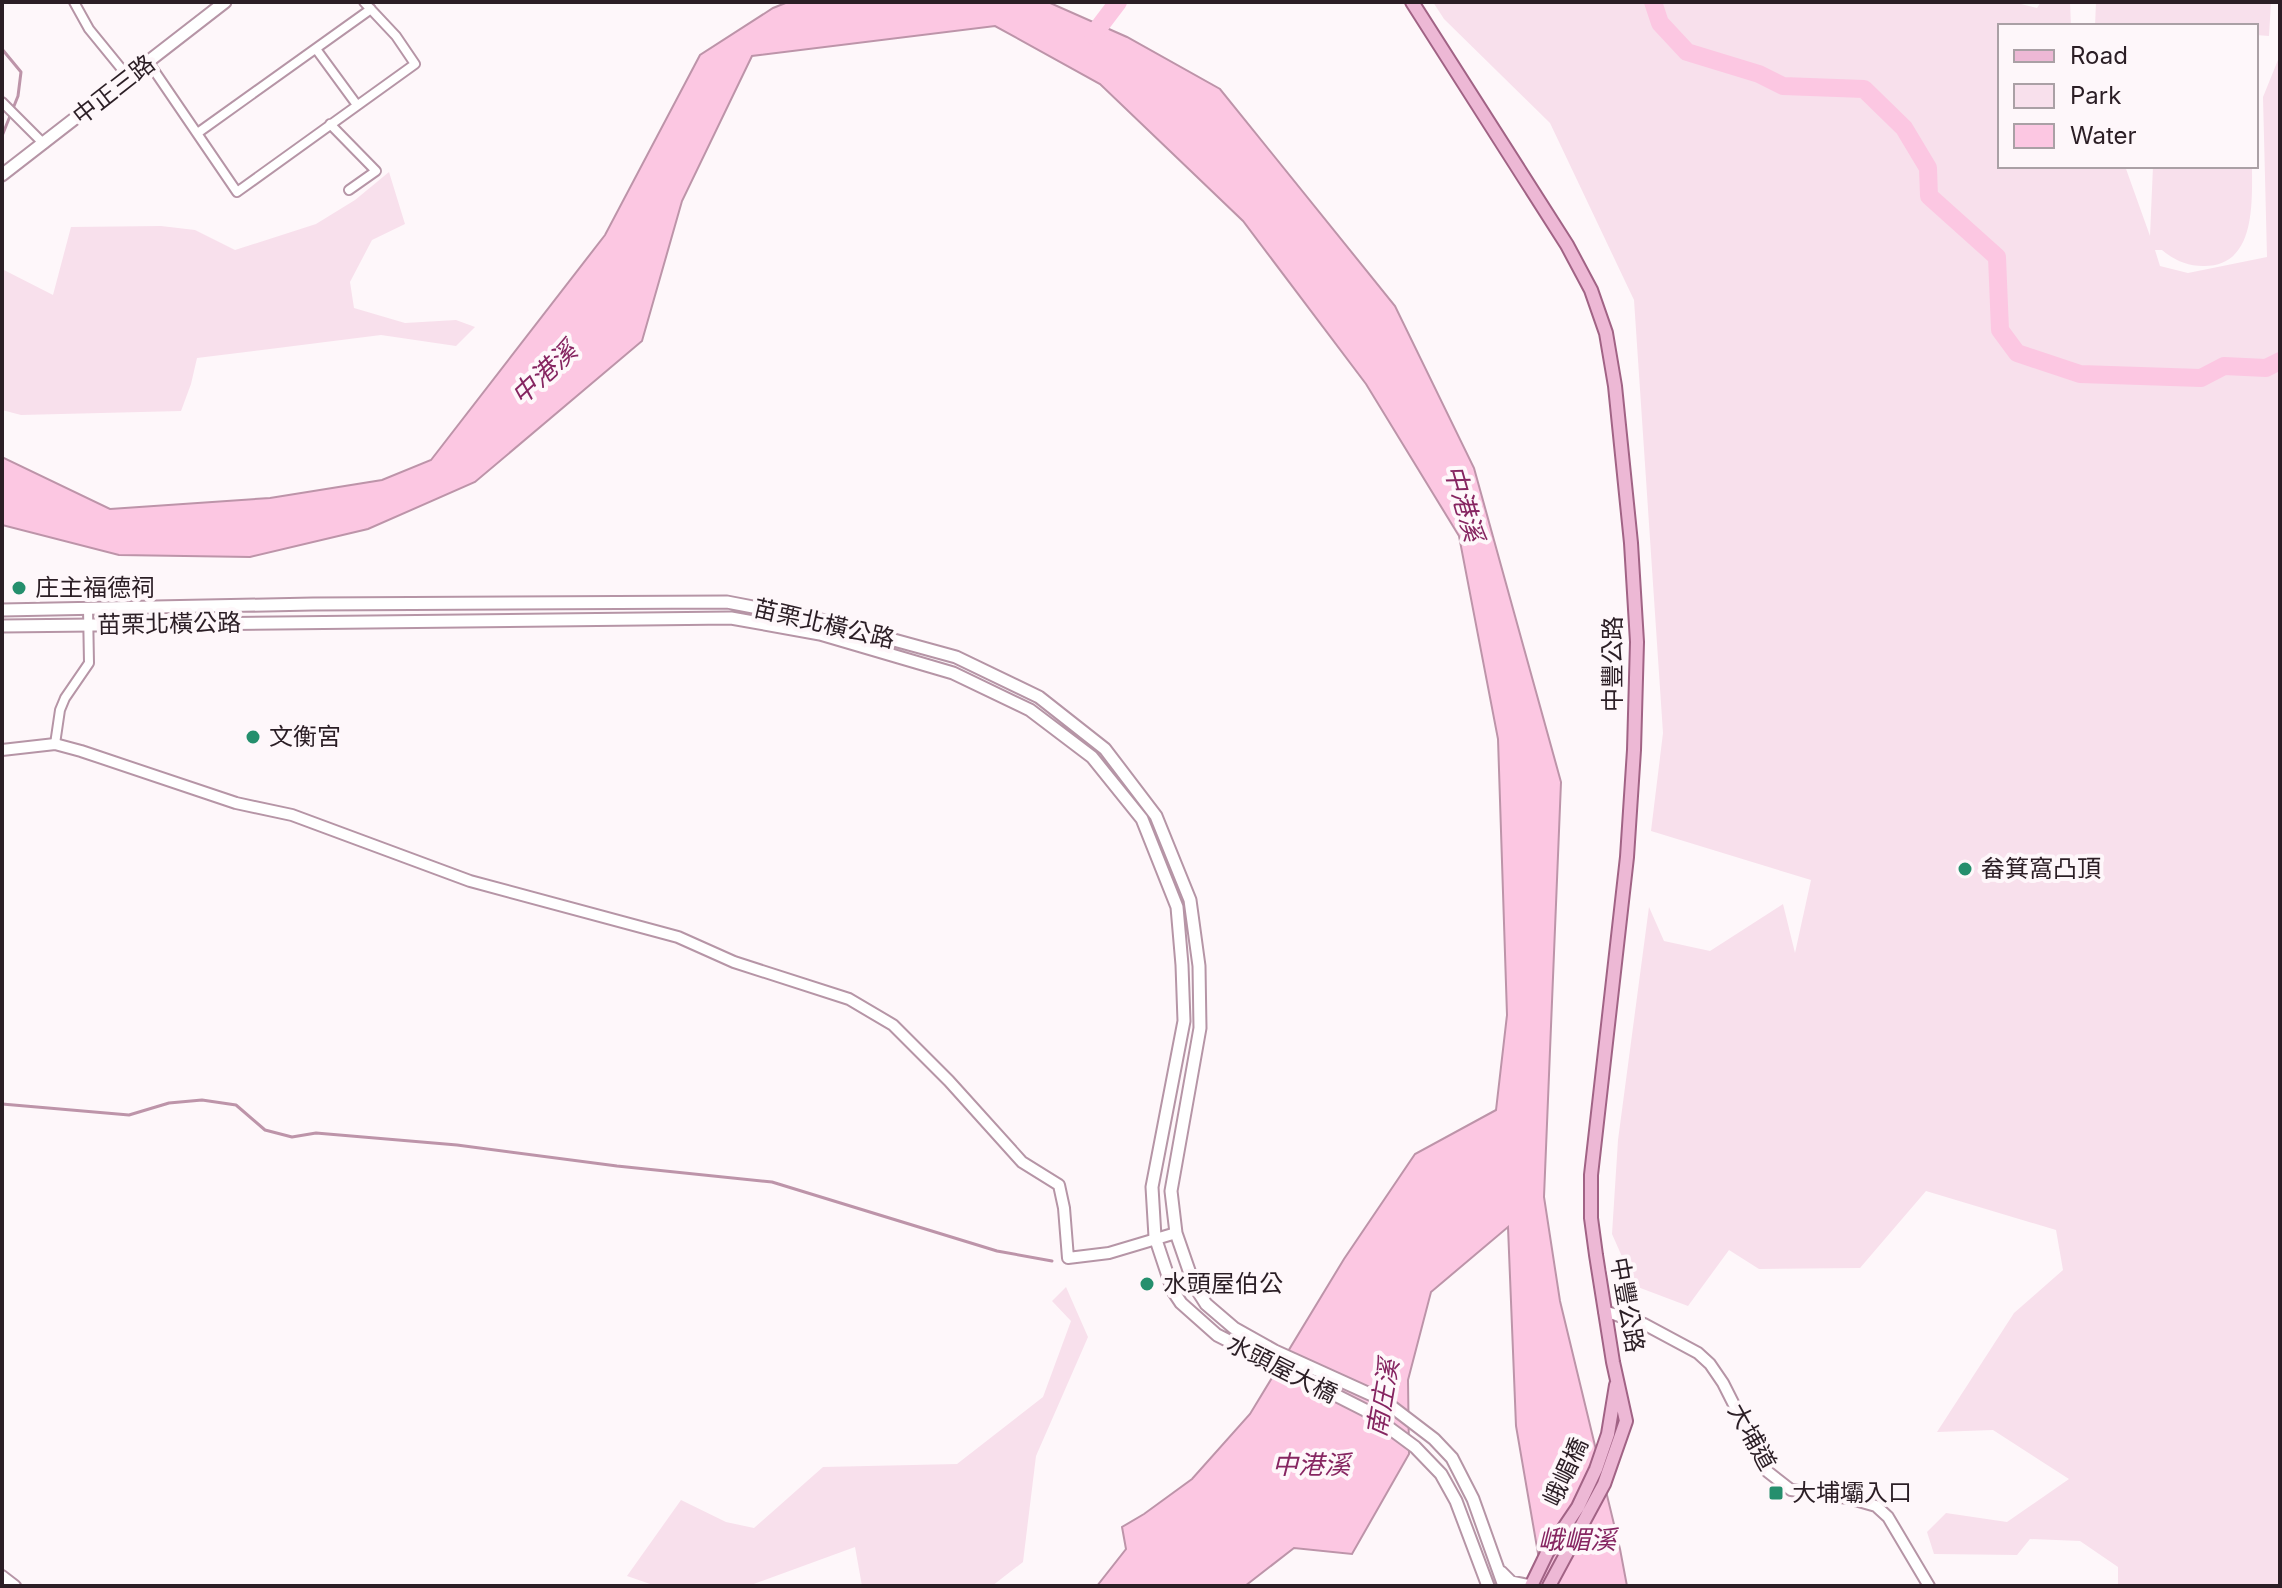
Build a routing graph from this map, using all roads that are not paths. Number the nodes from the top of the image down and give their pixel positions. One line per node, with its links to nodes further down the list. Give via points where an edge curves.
1 (74, 2): 7 (street)
2 (225, 2): 6 (main road, 中正三路)
3 (1412, 2): 23 (main road, 中豐公路, via 1591,290 1606,333 1615,386 1637,642 1627,857 1591,1175 1591,1218)
4 (367, 6): 5 (street); 9 (street, via 415,64)
5 (316, 49): 9 (street); 11 (street)
6 (149, 63): 7 (main road, 中正三路); 11 (street)
7 (129, 78): 12 (main road, 中正三路)
8 (2, 102): 12 (street)
9 (357, 105): 10 (street)
10 (330, 124): 11 (street, via 237,192); 14 (street, via 376,171)
11 (199, 132)
12 (44, 144): 13 (main road, 中正三路)
13 (2, 175)
14 (349, 190)
15 (88, 609): 16 (main road, 苗栗北橫公路); 17 (street); 21 (main road, 苗栗北橫公路, via 727,602 821,620 956,657 1039,697 1105,749 1156,816 1190,900 1200,1028 1171,1191)
16 (2, 610)
17 (88, 625): 18 (main road, 苗栗北橫公路); 19 (street, via 89,663 65,698); 22 (main road, 苗栗北橫公路, via 731,618 820,634 953,673 1030,710 1092,757 1142,819 1177,907 1184,1021 1152,1187)
18 (2, 626)
19 (55, 744): 20 (street); 22 (street, via 236,803 292,815 470,881 678,937 734,962 849,999 893,1025 1022,1162 1059,1185 1068,1258 1109,1253)
20 (2, 750)
21 (1176, 1233): 22 (street); 27 (main road, 水頭屋大橋, via 1194,1285 1216,1314 1275,1351 1383,1400 1434,1439 1452,1458 1473,1499)
22 (1155, 1237): 30 (main road, 水頭屋大橋, via 1173,1291 1204,1325 1377,1418 1441,1474)
23 (1604, 1311): 24 (main road, 中豐公路); 34 (street, 大埔道, via 1644,1324 1698,1353 1723,1383 1768,1472 1791,1490 1876,1506)
24 (1617, 1376): 25 (main road, 中豐公路); 26 (main road, 中豐公路)
25 (1611, 1415): 32 (main road, 峨嵋橋, via 1578,1507)
26 (1626, 1421): 33 (main road, 峨嵋橋, via 1604,1484)
27 (1499, 1570): 31 (main road); 32 (main road, via 1511,1582)
28 (2, 1576): 29 (street)
29 (15, 1586)
30 (1488, 1586)
31 (1504, 1586)
32 (1531, 1586)
33 (1549, 1586)
34 (1929, 1586)

